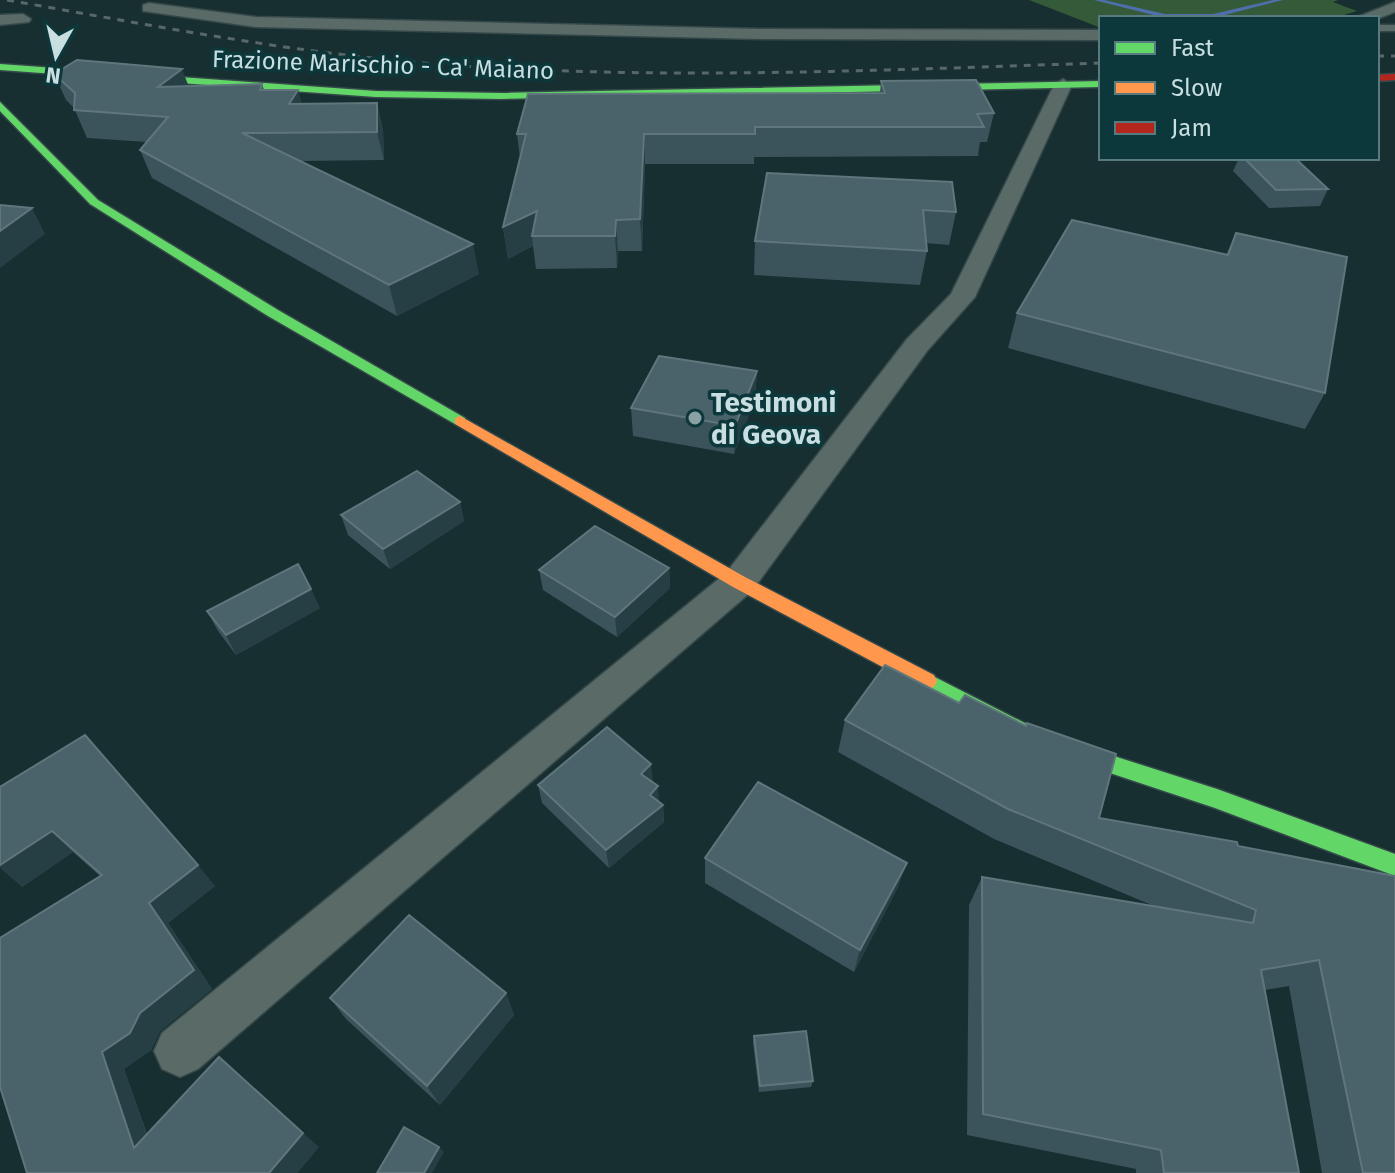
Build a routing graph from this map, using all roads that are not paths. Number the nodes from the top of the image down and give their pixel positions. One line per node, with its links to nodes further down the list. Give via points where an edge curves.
1 (1395, 7): 3 (street)
2 (149, 8): 6 (street, via 256,22 760,34)
3 (1369, 16)
4 (23, 19): 5 (street)
5 (0, 20)
6 (1099, 35)
7 (0, 67): 9 (street, Frazione Marischio - Ca' Maiano, via 376,94 486,96)
8 (1099, 84): 9 (street, Frazione Marischio - Ca' Maiano)
9 (1063, 85): 11 (street, via 962,297 917,345)
10 (0, 105): 11 (street, via 94,202 273,313)
11 (739, 582): 12 (street, via 1042,742); 13 (street)
12 (1395, 865)
13 (180, 1051)

